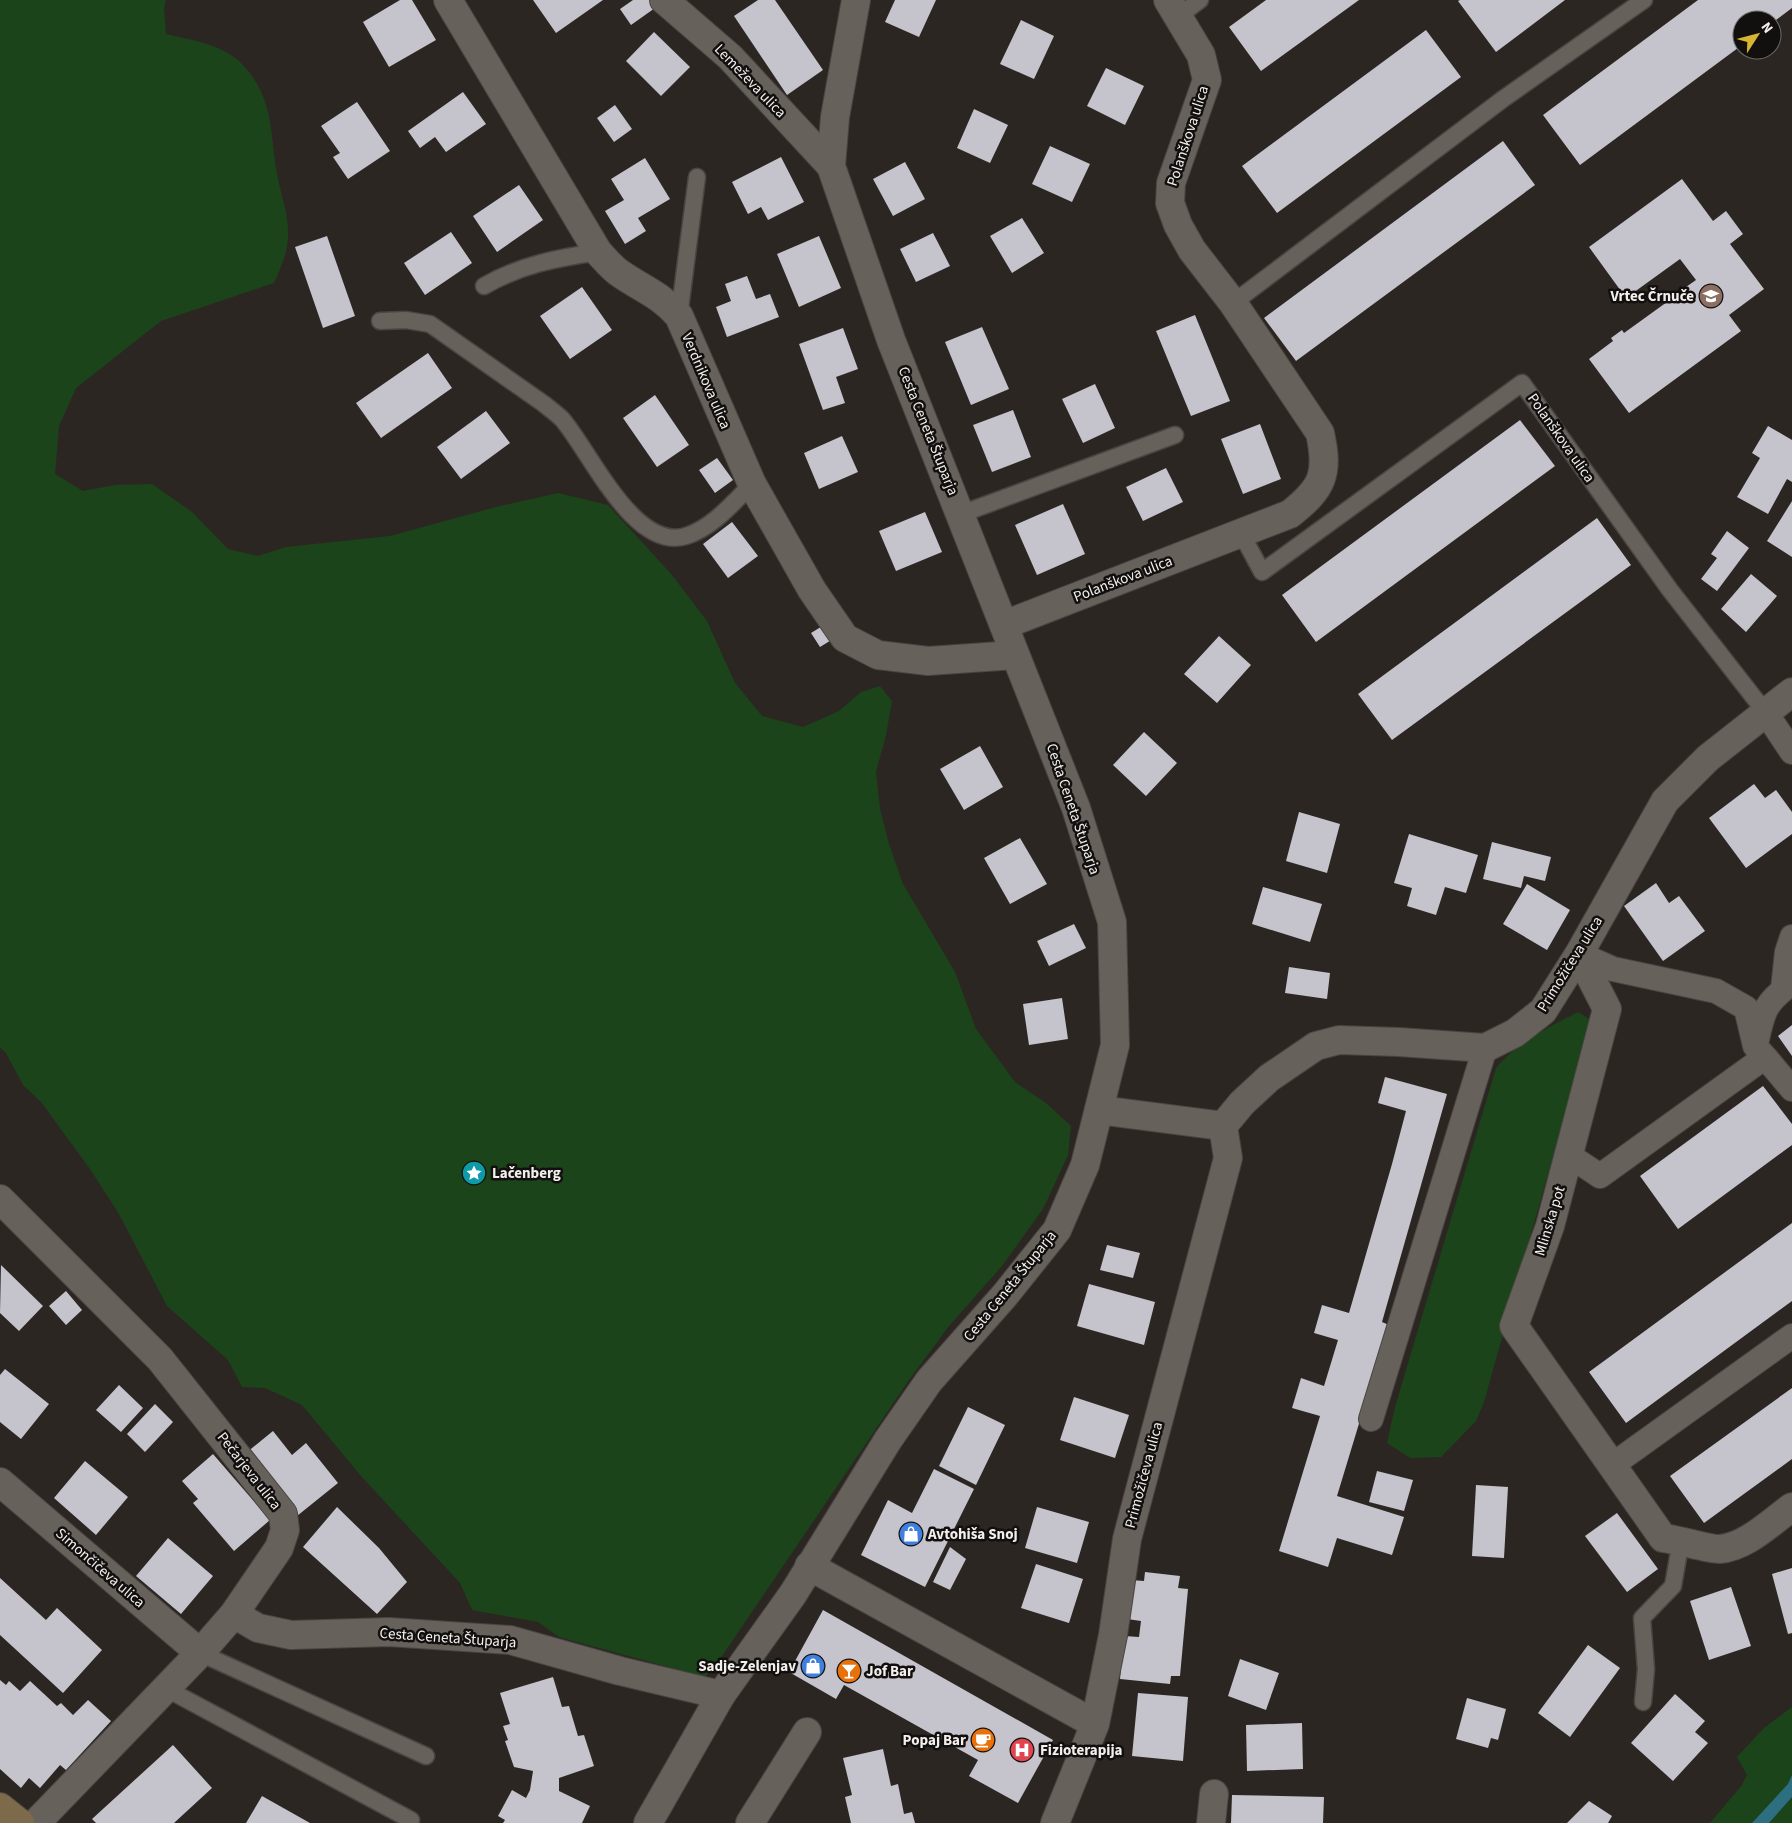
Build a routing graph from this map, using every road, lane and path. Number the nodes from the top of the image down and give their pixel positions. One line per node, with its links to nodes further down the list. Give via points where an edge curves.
1 (448, 0): 8 (street, Verdnikova ulica)
2 (664, 0): 6 (street, Lemeževa ulica, via 730,57)
3 (856, 0): 6 (street, Cesta Ceneta Štuparja, via 835,117)
4 (1644, 0): 10 (lane, via 1503,99)
5 (1182, 5): 10 (street, Polanškova ulica, via 1207,80 1171,182 1170,203 1178,226 1192,250)
6 (830, 166): 15 (street, Cesta Ceneta Štuparja, via 892,340)
7 (697, 177): 11 (lane)
8 (598, 252): 9 (lane, via 523,266); 11 (street, Verdnikova ulica, via 617,271 669,304)
9 (484, 286)
10 (1233, 303): 16 (street, Polanškova ulica, via 1320,433 1324,455 1322,478 1311,497 1290,514)
11 (679, 316): 14 (street, Verdnikova ulica)
12 (380, 321): 14 (lane, via 406,320 430,324 544,404 561,418 619,501 645,528 673,539 687,536 705,527)
13 (1175, 435): 15 (lane)
14 (752, 484): 18 (street, Verdnikova ulica, via 812,590 845,638 878,655 928,660)
15 (961, 514): 17 (street, Cesta Ceneta Štuparja)
16 (1241, 533): 17 (street, Polanškova ulica); 20 (lane, Polanškova ulica, via 1262,572 1522,383 1670,590)
17 (1004, 625): 18 (street, Cesta Ceneta Štuparja)
18 (1015, 655): 28 (street, Cesta Ceneta Štuparja, via 1076,808 1112,922 1115,1045)
19 (1792, 692): 20 (street, Primožičeva ulica)
20 (1766, 713): 21 (street); 23 (street, Primožičeva ulica, via 1708,758 1665,801)
21 (1792, 752)
22 (1792, 937): 24 (street, via 1787,952)
23 (1579, 954): 25 (street, Primožičeva ulica, via 1543,1011 1515,1033); 26 (street, via 1613,969 1716,991 1746,1008); 30 (street, Mlinska pot, via 1607,1009)
24 (1788, 986): 26 (street, via 1771,999 1761,1021)
25 (1485, 1048): 29 (street, via 1339,1040 1316,1046 1269,1078); 33 (street)
26 (1760, 1051): 27 (street); 30 (street, via 1600,1176)
27 (1792, 1089)
28 (1099, 1110): 29 (street); 38 (street, Cesta Ceneta Štuparja, via 1085,1165 1056,1230 1005,1295 929,1381)
29 (1223, 1126): 44 (street, Primožičeva ulica, via 1228,1158 1126,1539 1113,1635)
30 (1570, 1156): 34 (street, Mlinska pot, via 1550,1226 1514,1326)
31 (0, 1199): 39 (street, Pečarjeva ulica, via 160,1359 283,1514 285,1530 279,1548)
32 (1792, 1336): 34 (street)
33 (1371, 1419)
34 (1611, 1466): 37 (street, Mlinska pot, via 1663,1538)
35 (0, 1482): 40 (street, Simončičeva ulica)
36 (1792, 1507): 37 (street, Mlinska pot, via 1744,1542 1719,1550)
37 (1681, 1540): 43 (lane, via 1673,1586 1642,1618 1646,1669)
38 (809, 1566): 42 (street, Cesta Ceneta Štuparja); 44 (street)
39 (234, 1614): 40 (street, Pečarjeva ulica); 42 (street, Cesta Ceneta Štuparja, via 258,1628 291,1635 389,1632 510,1640)
40 (200, 1653): 41 (street, Pečarjeva ulica); 46 (lane)
41 (165, 1688): 49 (lane); 51 (street, Pečarjeva ulica)
42 (721, 1695): 52 (street, Cesta Ceneta Štuparja)
43 (1643, 1702)
44 (1094, 1724): 54 (street, Primožičeva ulica)
45 (807, 1732): 53 (street)
46 (426, 1756)
47 (1214, 1794): 55 (street)
48 (0, 1807): 50 (main road)
49 (411, 1820)
50 (20, 1823)
51 (36, 1823)
52 (648, 1823)
53 (750, 1823)
54 (1055, 1823)
55 (1210, 1823)

